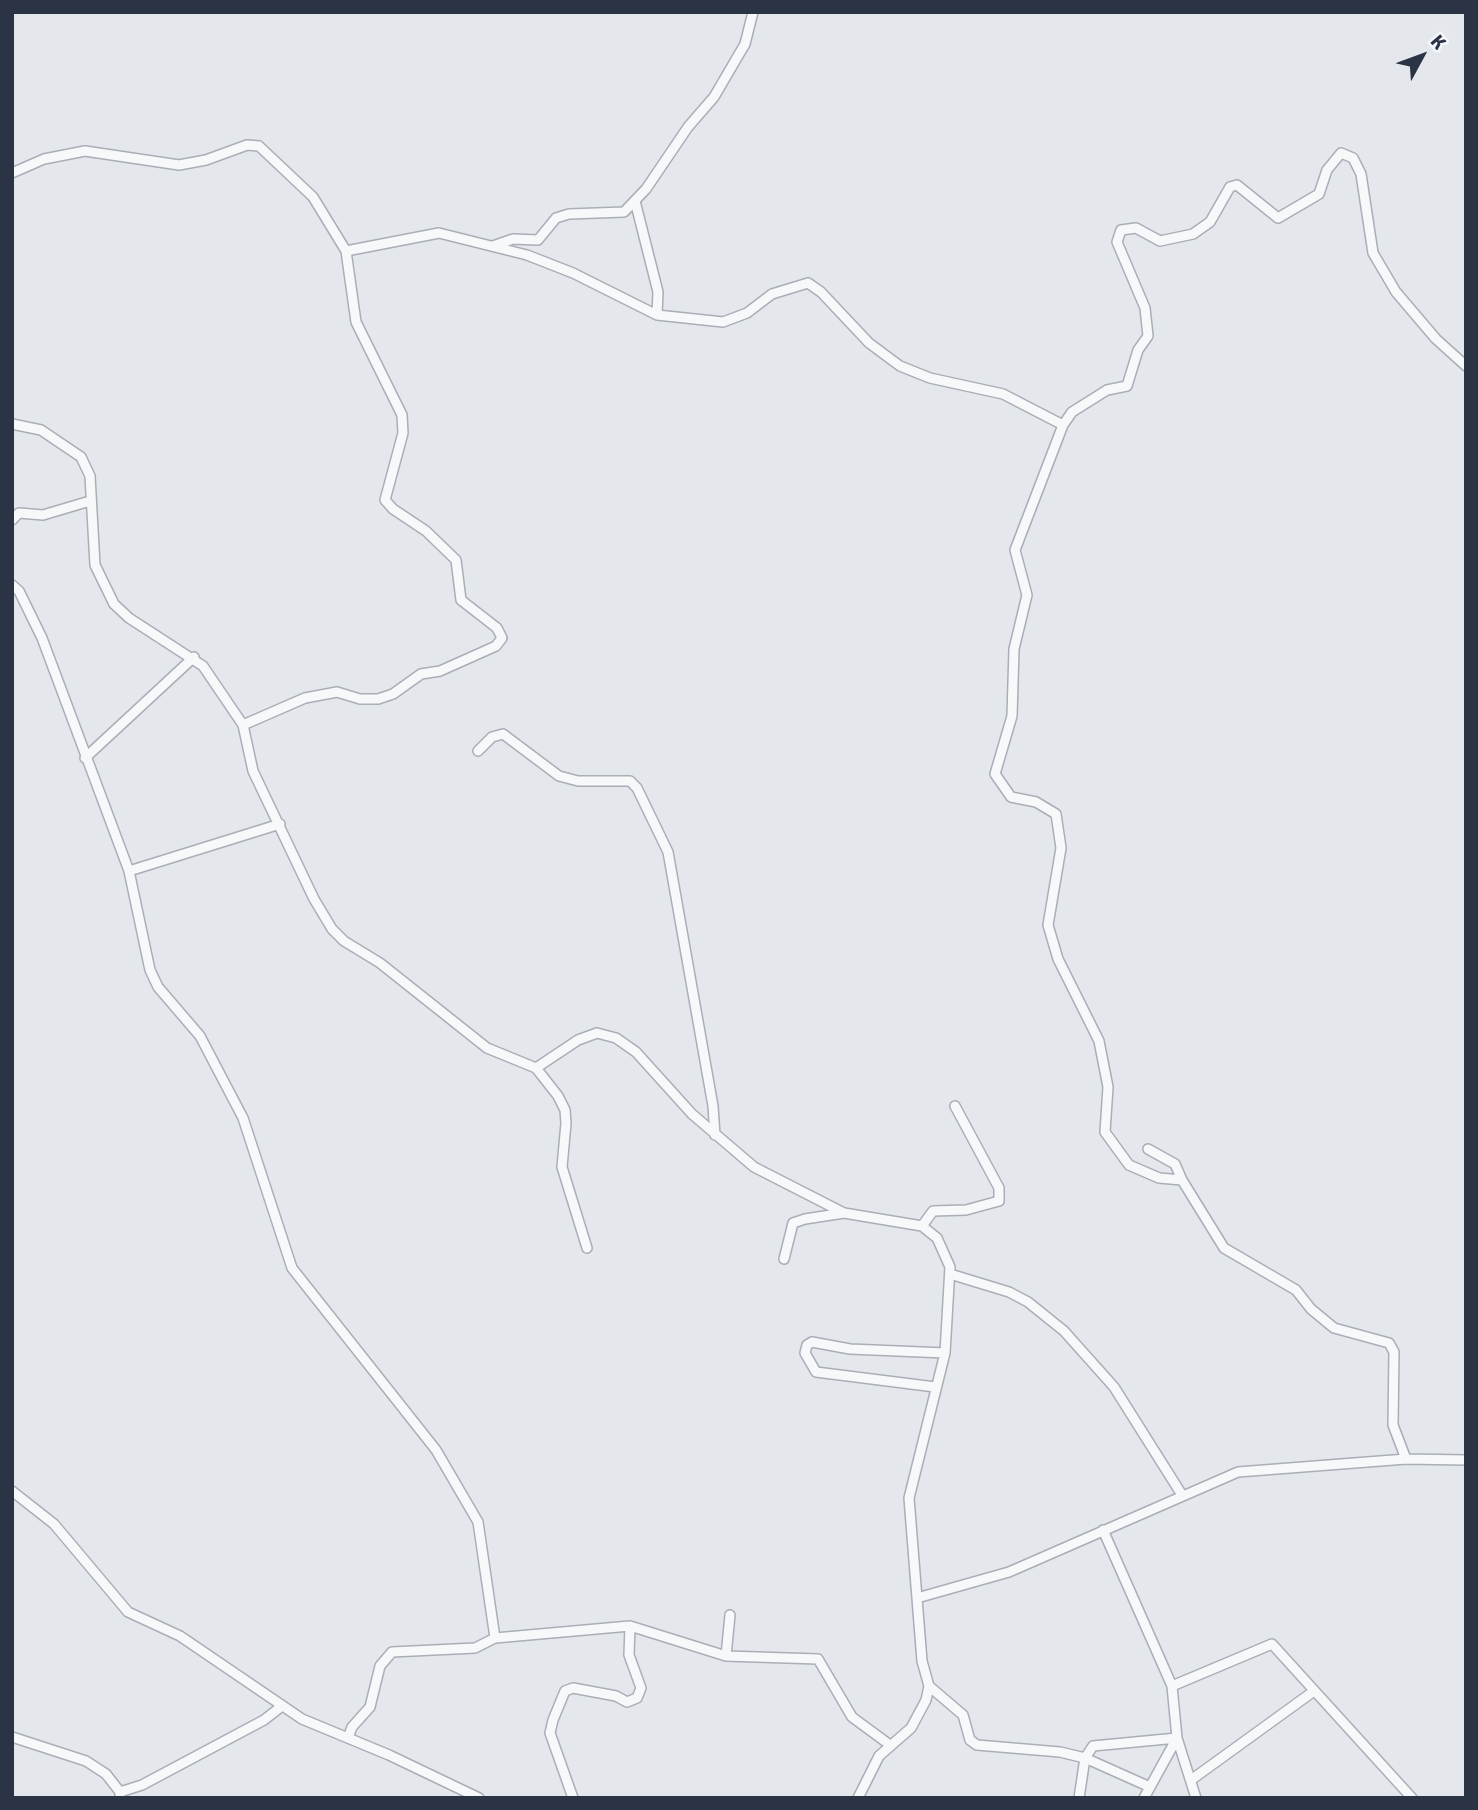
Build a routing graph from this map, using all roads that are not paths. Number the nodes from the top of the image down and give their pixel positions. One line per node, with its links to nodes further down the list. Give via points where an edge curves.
1 (753, 12): 3 (street, via 745,44 713,97)
2 (12, 173): 5 (street, via 44,159 85,151 179,164 247,145 259,146 313,197)
3 (635, 201): 4 (street, via 624,212 556,218 538,240 513,239); 6 (street, via 658,292)
4 (493, 246): 5 (street, via 439,233); 6 (street, via 573,273)
5 (346, 250): 14 (street, via 356,322 402,415 403,433 385,499 456,560 461,600 497,628 502,638 474,656 421,674 393,694 378,699 337,692 305,698)
6 (657, 316): 9 (street, via 723,322 747,313 772,294 808,283 869,343 900,366 930,378 1003,394)
7 (1466, 366): 9 (street, via 1436,340 1396,292 1373,253 1361,174 1353,158 1341,153 1327,170 1319,194 1278,218 1237,185 1230,187 1210,222 1193,234 1160,241 1136,228 1121,230 1117,242 1145,308 1148,336 1138,349 1127,386 1107,390 1072,412)
8 (12, 424): 10 (street, via 41,430 81,457 90,476)
9 (1063, 425): 23 (street, via 1015,550 1027,595 1014,649 1012,716 995,774 1011,797 1036,802 1056,814 1061,848 1048,925 1058,958 1099,1041 1108,1087 1105,1132 1129,1165 1159,1178)
10 (90, 501): 11 (street, via 43,514 19,513); 13 (street, via 95,565 114,604)
11 (12, 520)
12 (12, 585): 16 (street, via 42,638)
13 (194, 657): 14 (street); 16 (street)
14 (243, 725): 17 (street, via 253,771)
15 (478, 751): 21 (street, via 492,737 503,734 559,776 578,781 630,781 637,788 668,852)
16 (85, 758): 18 (street)
17 (279, 824): 18 (street); 19 (street, via 314,899 344,941 380,963 487,1048)
18 (129, 871): 39 (street, via 150,970 158,987 200,1036 243,1118 292,1268 436,1450 478,1522)
19 (536, 1068): 21 (street, via 578,1040 597,1033 616,1038 636,1052); 26 (street, via 565,1110 562,1167)
20 (955, 1106): 25 (street, via 999,1188 999,1201 966,1210 933,1210)
21 (715, 1135): 24 (street, via 754,1167)
22 (1148, 1149): 23 (street, via 1175,1164)
23 (1182, 1180): 31 (street, via 1224,1248 1296,1290 1334,1328 1389,1343 1394,1352 1393,1425)
24 (844, 1213): 25 (street); 27 (street, via 793,1223)
25 (922, 1226): 28 (street, via 937,1238)
26 (587, 1248)
27 (785, 1259)
28 (950, 1274): 29 (street); 34 (street, via 1009,1292 1064,1331 1114,1387)
29 (945, 1353): 30 (street); 30 (street, via 807,1345 805,1353 816,1373)
30 (935, 1387): 36 (street, via 909,1497)
31 (1406, 1459): 32 (street); 34 (street, via 1238,1472)
32 (1466, 1460)
33 (12, 1491): 44 (street, via 54,1524 128,1612 180,1636)
34 (1182, 1495): 35 (street)
35 (1103, 1530): 36 (street, via 1009,1572); 42 (street)
36 (918, 1598): 41 (street, via 922,1661)
37 (730, 1615): 40 (street)
38 (630, 1626): 39 (street); 40 (street); 54 (street, via 629,1655 640,1688 637,1698 627,1702 573,1688 565,1691 553,1720 550,1733)
39 (495, 1638): 46 (street, via 475,1648 392,1652 380,1666 370,1707)
40 (726, 1656): 48 (street, via 818,1659 852,1717)
41 (929, 1686): 48 (street, via 911,1728); 49 (street, via 962,1715 977,1745)
42 (1172, 1686): 43 (street, via 1272,1644); 47 (street)
43 (1314, 1690): 50 (street); 59 (street)
44 (282, 1706): 46 (street); 52 (street, via 264,1720)
45 (12, 1737): 52 (street, via 93,1765)
46 (348, 1738): 53 (street)
47 (1177, 1738): 49 (street, via 1093,1746); 50 (street); 51 (street)
48 (890, 1745): 55 (street, via 873,1766)
49 (1085, 1758): 51 (street); 56 (street)
50 (1191, 1780): 58 (street)
51 (1150, 1787): 57 (street)
52 (120, 1795)
53 (479, 1798)
54 (573, 1798)
55 (858, 1798)
56 (1079, 1798)
57 (1144, 1798)
58 (1196, 1798)
59 (1412, 1798)

